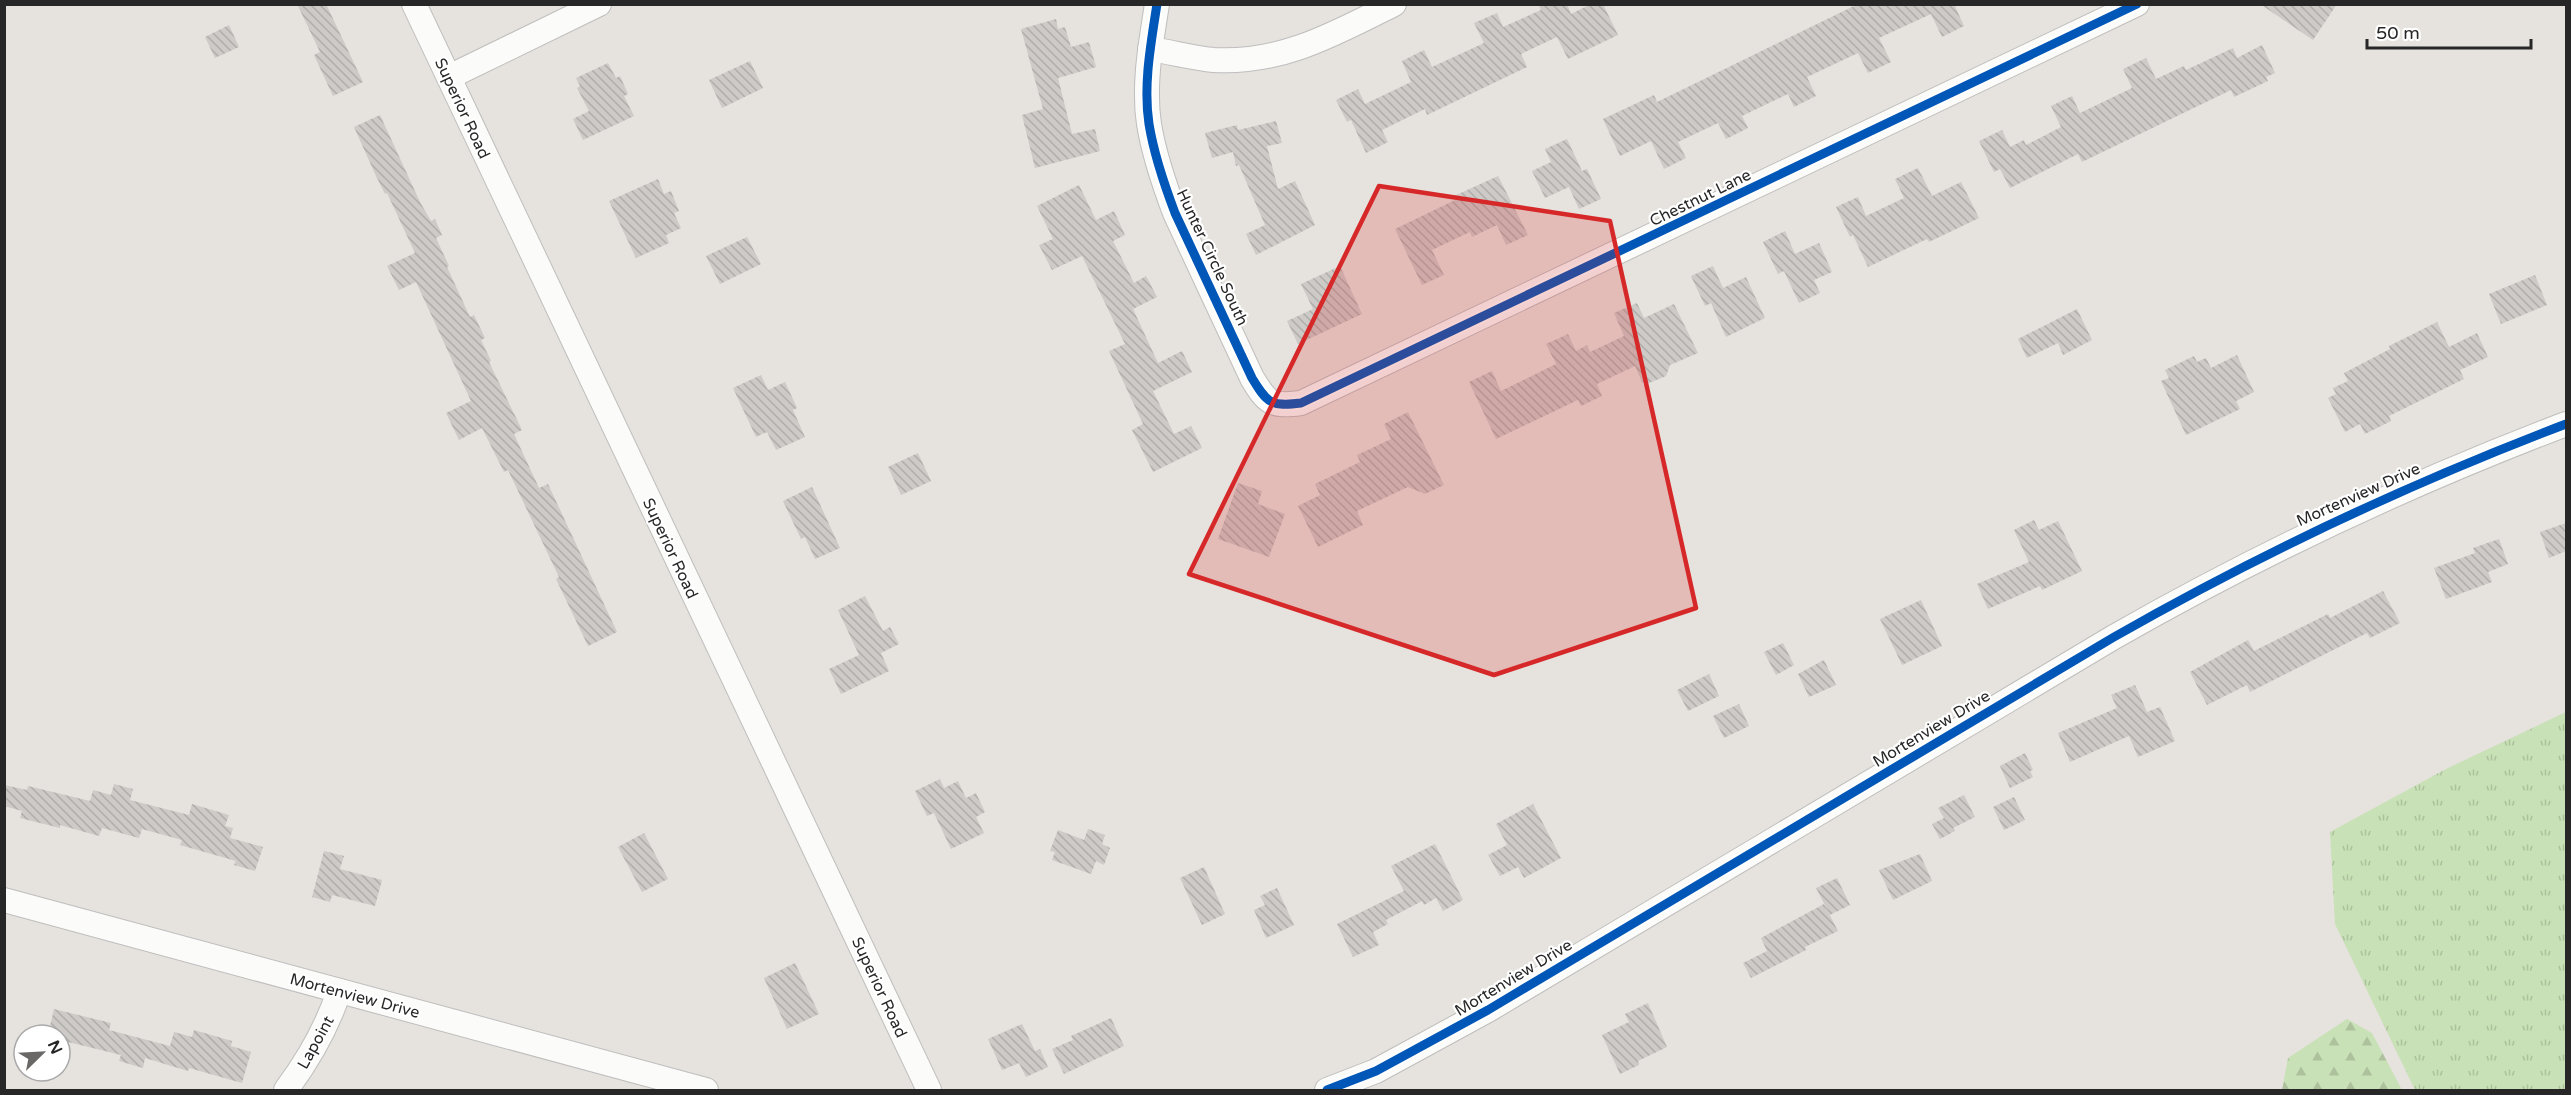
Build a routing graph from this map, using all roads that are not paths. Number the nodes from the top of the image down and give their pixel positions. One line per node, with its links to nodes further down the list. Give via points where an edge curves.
1 (414, 4): 7 (street, Superior Road)
2 (599, 4): 7 (street)
3 (1156, 4): 6 (street, Hunter Circle South)
4 (1394, 4): 6 (street, via 1283,54 1214,60)
5 (2137, 4): 8 (street, Chestnut Lane, via 1301,403)
6 (1150, 49): 8 (street, Hunter Circle South, via 1149,123 1164,185 1252,378 1264,398)
7 (449, 77): 14 (street, Superior Road)
8 (1273, 404)
9 (2566, 424): 15 (street, Mortenview Drive, via 2369,504 2186,596 1488,1010 1376,1071)
10 (4, 900): 11 (street, Mortenview Drive)
11 (339, 991): 12 (street, Lapoint, via 329,1021); 13 (street, Mortenview Drive)
12 (286, 1090)
13 (706, 1090)
14 (929, 1090)
15 (1327, 1090)

